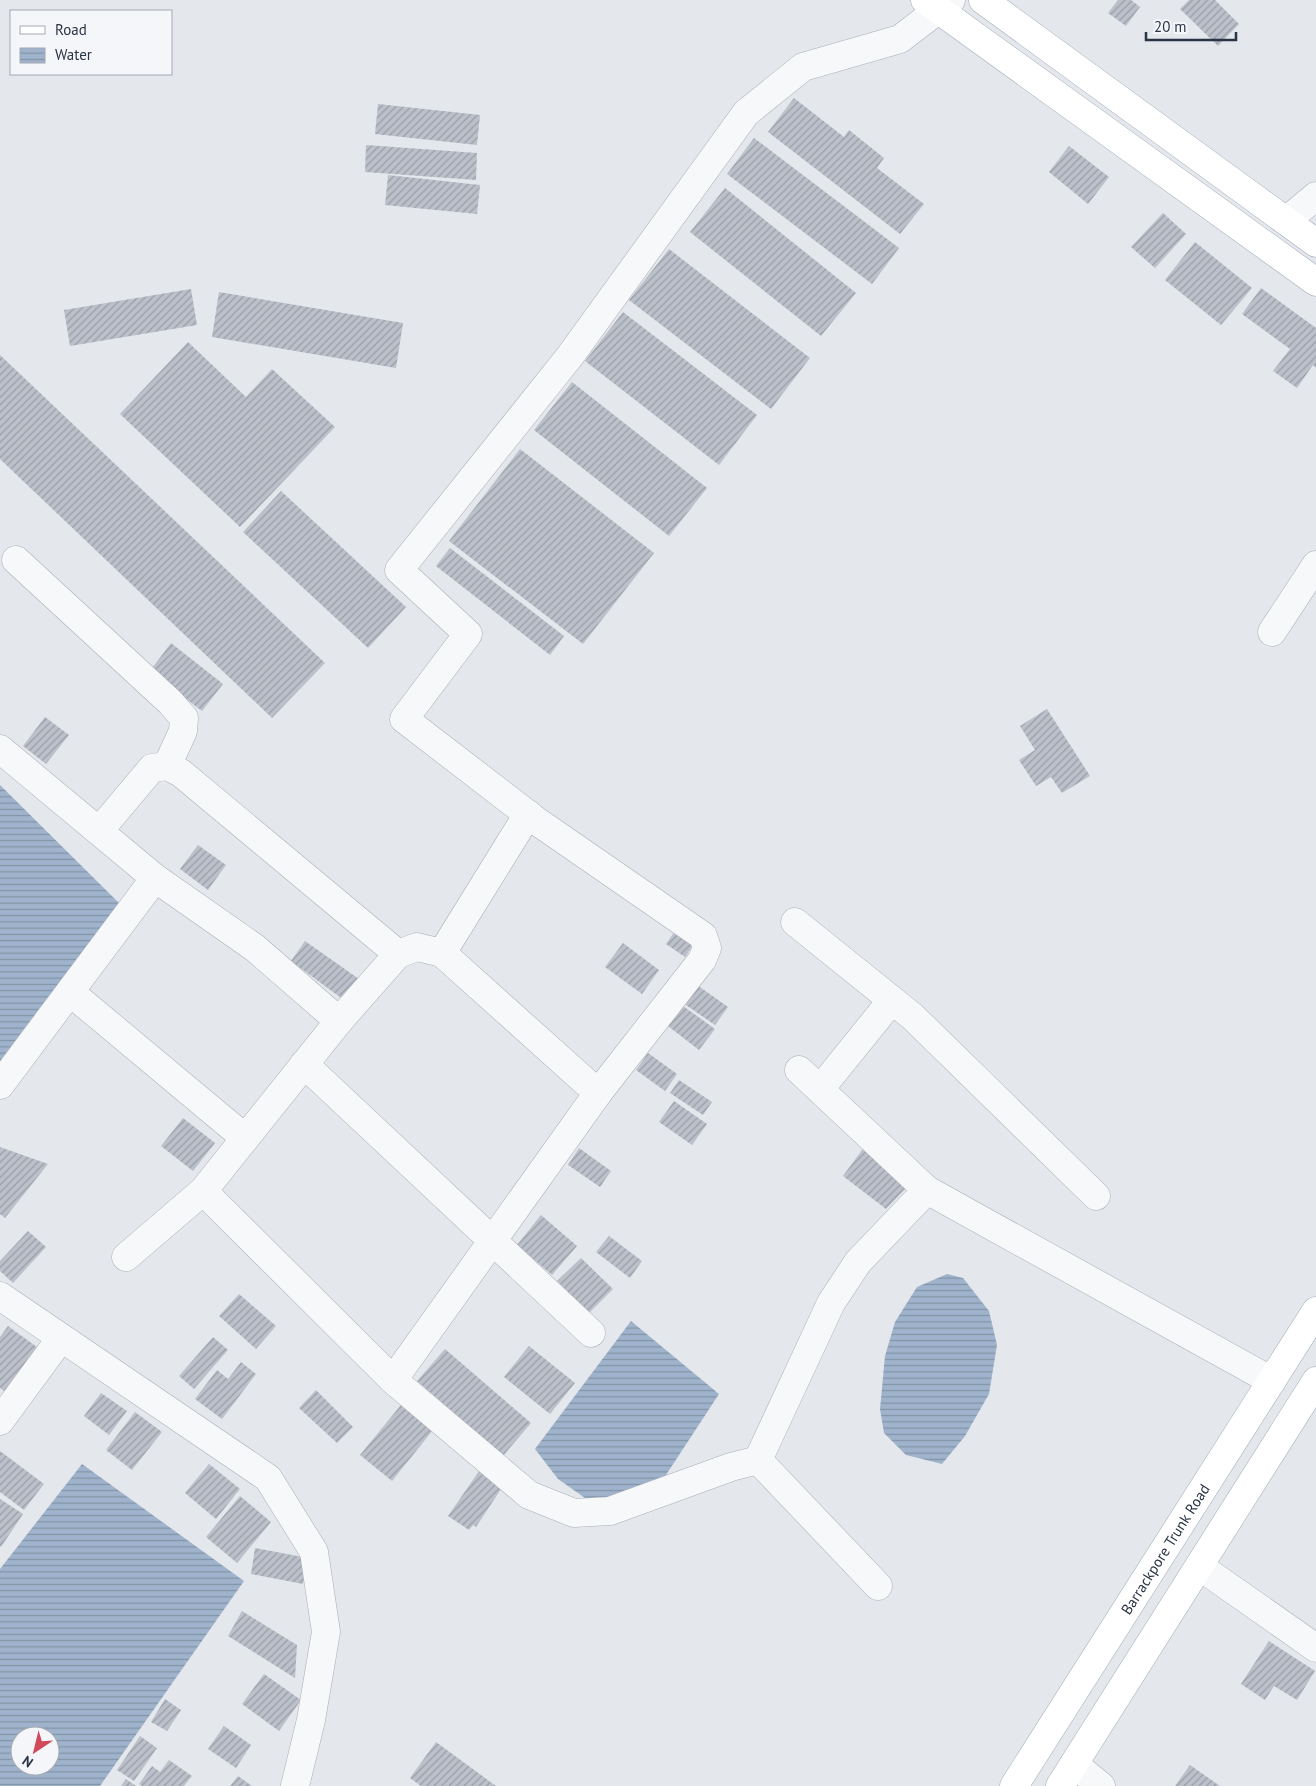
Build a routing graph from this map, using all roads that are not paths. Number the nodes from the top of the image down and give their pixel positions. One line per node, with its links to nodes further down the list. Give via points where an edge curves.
1 (984, 0): 4 (main road)
2 (938, 3): 6 (main road); 12 (street, via 900,39 803,67 746,113 570,356 399,570 468,634 404,719)
3 (1316, 196): 4 (street)
4 (1286, 221): 5 (main road)
5 (1316, 243)
6 (1316, 282)
7 (16, 560): 11 (street, via 184,718 183,731)
8 (1316, 567): 9 (street)
9 (1272, 632)
10 (0, 749): 13 (street)
11 (166, 766): 13 (street, via 152,768); 17 (street, via 181,773)
12 (528, 814): 16 (street); 25 (street, via 703,936 707,948 684,984)
13 (99, 832): 14 (street)
14 (155, 878): 18 (street); 20 (street, via 255,948)
15 (795, 922): 19 (street)
16 (442, 953): 17 (street, via 417,947); 25 (street)
17 (398, 954): 20 (street)
18 (70, 992): 23 (street); 26 (street)
19 (892, 1000): 24 (street); 29 (street)
20 (339, 1021): 21 (street)
21 (304, 1064): 26 (street); 30 (street)
22 (799, 1070): 24 (street)
23 (0, 1085)
24 (821, 1088): 27 (street)
25 (598, 1093): 30 (street)
26 (245, 1138): 28 (street)
27 (927, 1190): 37 (street); 40 (street, via 858,1262 831,1303)
28 (203, 1191): 31 (street); 36 (street)
29 (1096, 1196)
30 (493, 1242): 34 (street); 36 (street)
31 (126, 1257)
32 (0, 1296): 35 (street)
33 (1316, 1311): 37 (main road, Barrackpore Trunk Road)
34 (591, 1332)
35 (61, 1338): 39 (street); 45 (street, via 268,1478 314,1552 326,1632 311,1720)
36 (393, 1380): 40 (street, via 529,1495 574,1513 610,1511)
37 (1272, 1381): 46 (main road, Barrackpore Trunk Road)
38 (1316, 1381): 41 (main road)
39 (0, 1421)
40 (758, 1460): 42 (street)
41 (1199, 1566): 43 (street); 44 (main road)
42 (878, 1586)
43 (1316, 1648)
44 (1067, 1775): 47 (street)
45 (295, 1786)
46 (1014, 1786)
47 (1101, 1786)

